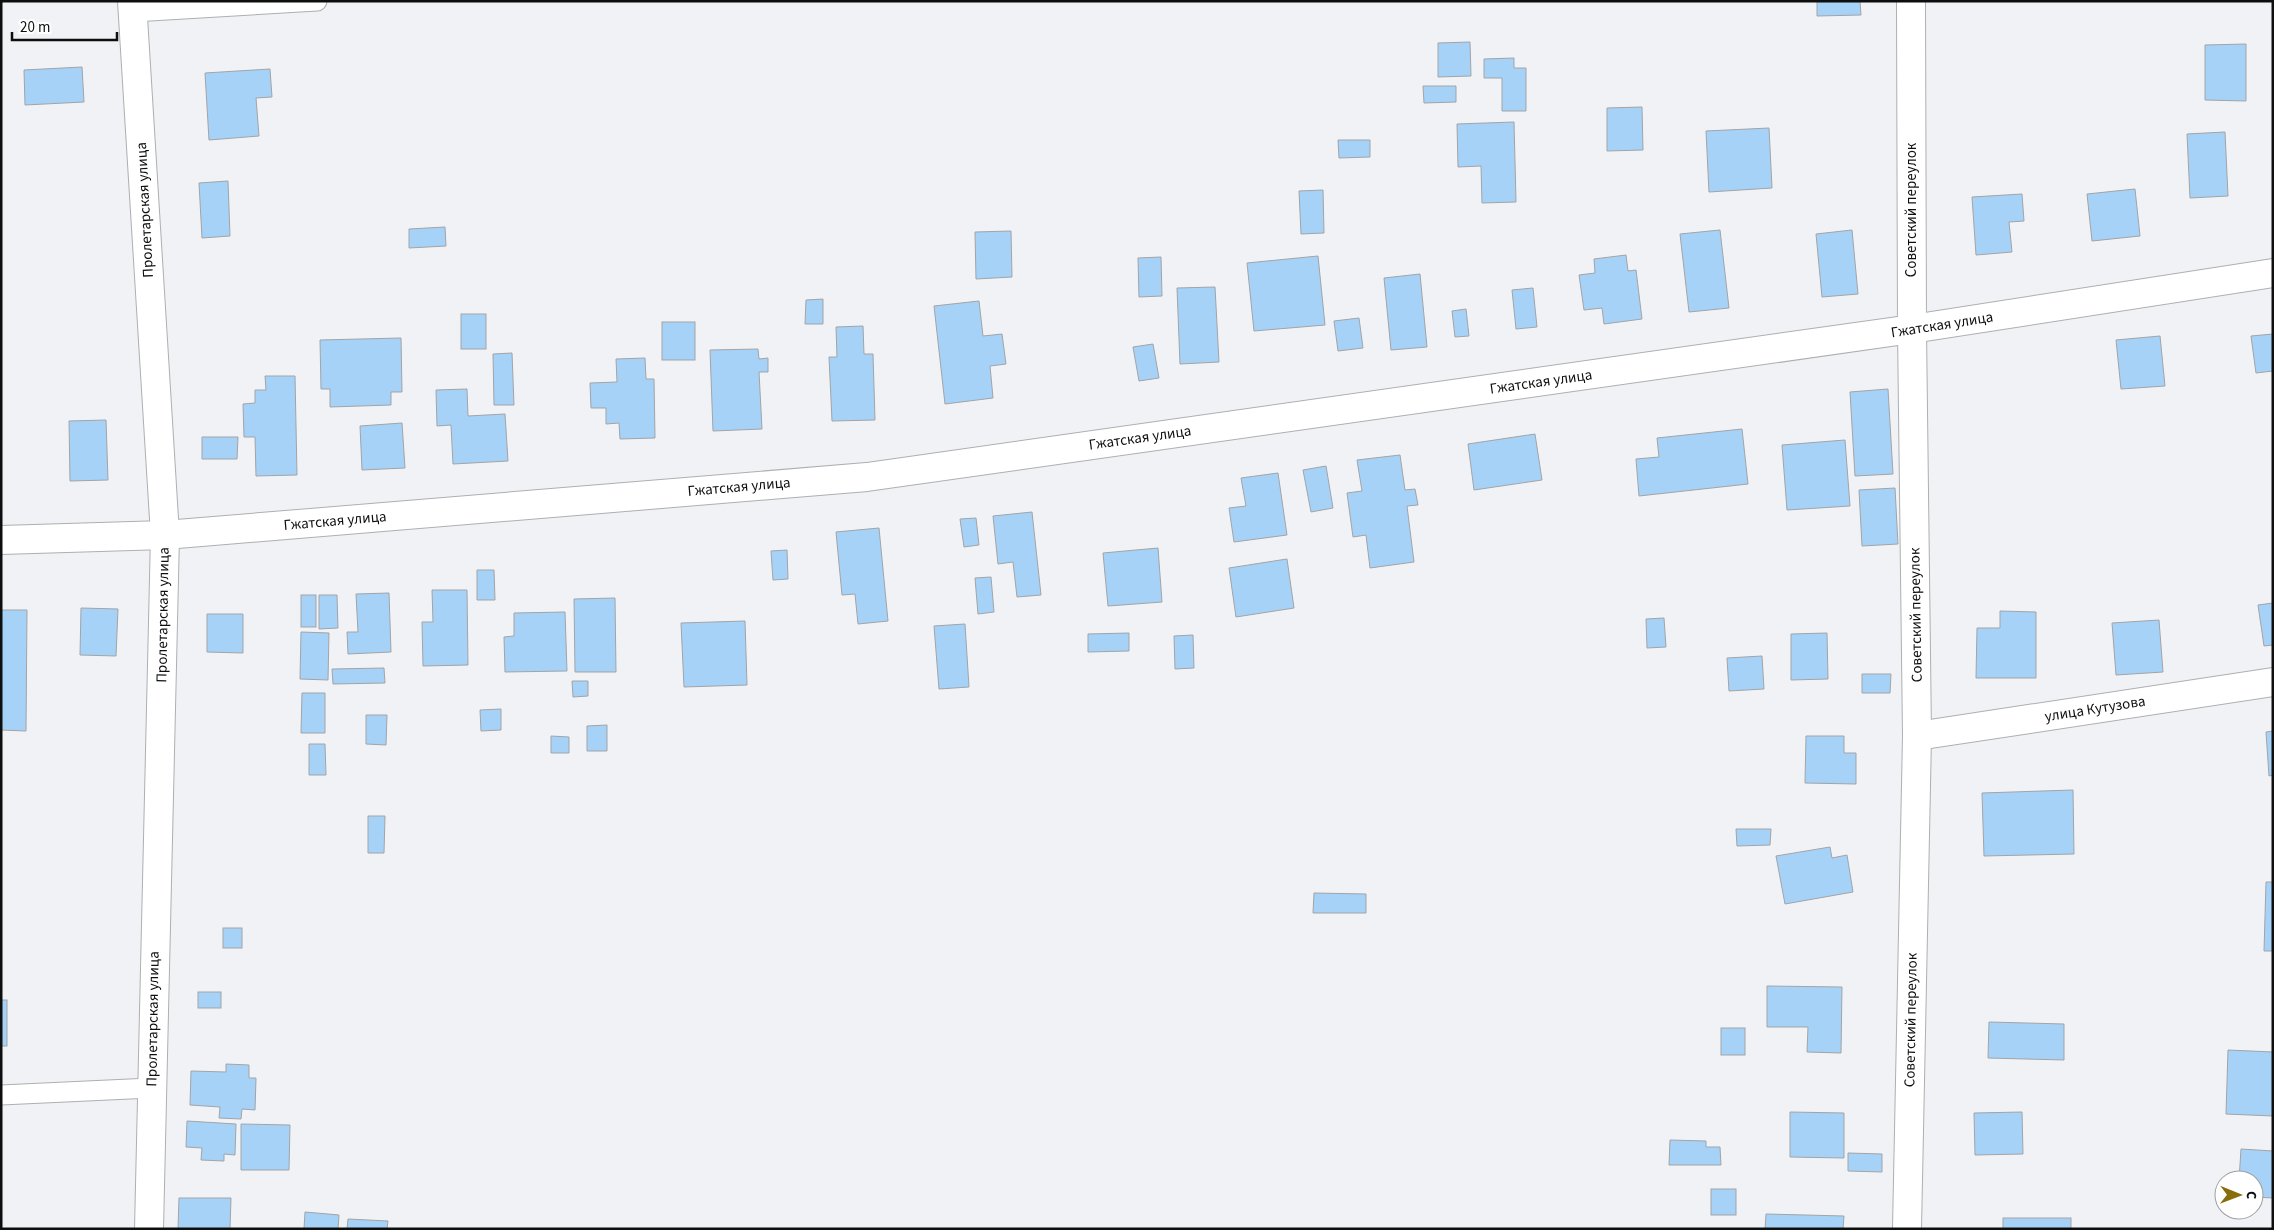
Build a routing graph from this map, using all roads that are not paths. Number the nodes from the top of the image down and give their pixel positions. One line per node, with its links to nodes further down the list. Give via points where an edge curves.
1 (317, 1): 3 (lane)
2 (1911, 1): 5 (street, Советский переулок)
3 (132, 7): 6 (street, Пролетарская улица)
4 (2273, 273): 5 (street, Гжатская улица)
5 (1912, 330): 6 (street, Гжатская улица, via 867,477); 9 (street, Советский переулок)
6 (165, 536): 7 (street, Гжатская улица); 10 (street, Пролетарская улица)
7 (1, 540)
8 (2273, 682): 9 (street, улица Кутузова)
9 (1917, 736): 13 (street, Советский переулок)
10 (151, 1088): 11 (lane); 12 (street, Пролетарская улица)
11 (1, 1095)
12 (149, 1229)
13 (1907, 1229)

